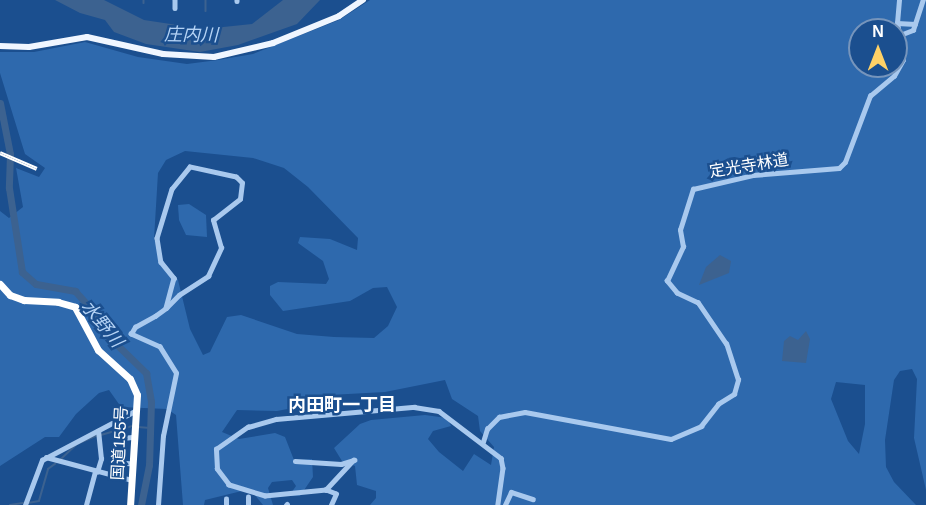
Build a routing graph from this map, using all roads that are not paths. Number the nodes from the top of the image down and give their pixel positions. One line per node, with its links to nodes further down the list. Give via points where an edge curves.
1 (175, 0): 5 (street)
2 (363, 0): 10 (main road, via 339,16 273,43 214,57 178,56 87,37 29,47)
3 (899, 0): 6 (street)
4 (923, 0): 8 (street)
5 (175, 8)
6 (897, 18)
7 (908, 24): 8 (street)
8 (915, 24): 9 (street)
9 (908, 32)
10 (0, 46)
11 (890, 78): 17 (street, 定光寺林道, via 870,96 845,162 839,168 760,174 693,189 680,230 682,247 667,281 668,286 698,303 708,316 729,352 738,380 734,394 718,404 709,419 662,440 570,417 512,413 494,421)
12 (0, 284): 14 (highway, 国道155号, via 10,295 24,300 58,302 78,310 98,350 130,380 137,395)
13 (166, 308): 13 (street, via 174,278 161,262 157,238 172,189 190,168 236,177 242,183 240,199 213,220 221,248 210,273); 29 (street, via 135,327 131,334 160,347 176,373 163,436)
14 (135, 411): 15 (highway, 国道155号); 16 (street)
15 (134, 430): 20 (highway, 国道155号); 20 (street, via 114,439 120,463)
16 (98, 432): 18 (street); 21 (street, via 101,459)
17 (483, 442): 23 (street, via 449,415 420,407 276,419 248,427 216,449 222,479 232,486 265,496); 32 (street, via 503,464)
18 (46, 457): 21 (street); 26 (street, via 38,466)
19 (295, 461): 23 (street, via 341,464 354,460)
20 (133, 464): 22 (highway, 国道155号)
21 (96, 472): 22 (street); 27 (street)
22 (132, 480): 28 (highway, 国道155号)
23 (326, 490): 31 (street, via 336,494)
24 (248, 497): 30 (street)
25 (532, 499): 33 (street, via 511,492)
26 (25, 505)
27 (86, 505)
28 (130, 505)
29 (158, 505)
30 (248, 505)
31 (331, 505)
32 (498, 505)
33 (505, 505)

